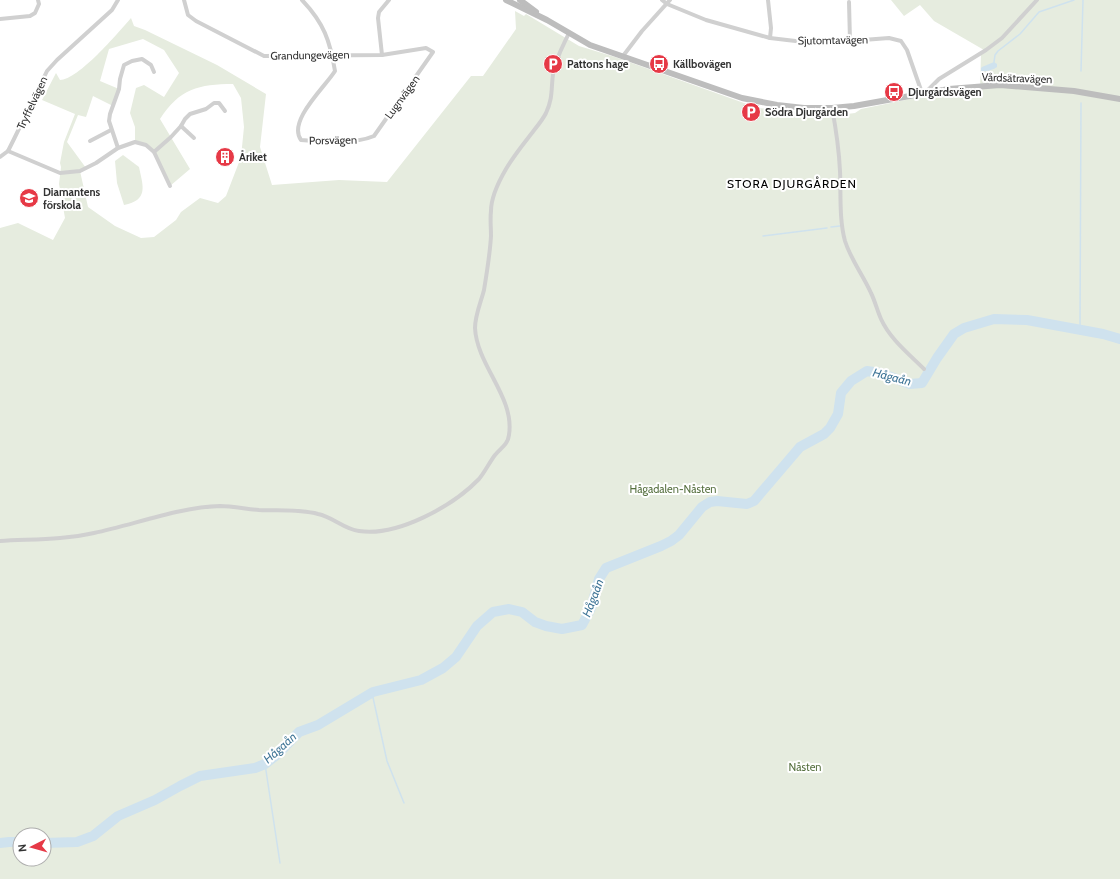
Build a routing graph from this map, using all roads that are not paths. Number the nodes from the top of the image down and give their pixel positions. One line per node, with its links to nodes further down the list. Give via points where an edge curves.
1 (38, 0): 13 (street, via 35,13 30,16)
2 (118, 0): 33 (street, Tryffelvägen, via 112,10 47,71)
3 (184, 0): 19 (street, Grandungevägen, via 188,15 196,21 264,56)
4 (302, 0): 19 (street, via 320,21)
5 (389, 0): 20 (street, via 379,12 378,18)
6 (506, 0): 14 (street, Vårdsätravägen)
7 (520, 0): 14 (street, Vårdsätravägen)
8 (662, 0): 11 (street)
9 (768, 0): 16 (street)
10 (1037, 0): 23 (street, via 1002,38 939,79)
11 (668, 2): 16 (street, Sjutomtavägen, via 706,20); 21 (street)
12 (849, 2): 17 (street)
13 (0, 18)
14 (546, 20): 15 (street, Vårdsätravägen)
15 (569, 33): 21 (street, Vårdsätravägen, via 590,45); 38 (street, via 556,61 553,92 547,112 510,162 493,197 489,256 475,327 481,354 507,409 510,423 508,441 494,456 481,477 466,491 438,510 391,529 358,531 330,517 303,511 220,506 190,509 73,537)
16 (770, 38): 17 (street, Sjutomtavägen, via 804,42)
17 (850, 41): 23 (street, Sjutomtavägen, via 889,38 901,41)
18 (433, 52): 20 (street, Grandungevägen, via 426,48); 30 (street, Lugnvägen, via 374,136)
19 (332, 54): 20 (street, Grandungevägen); 30 (street, Porsvägen, via 335,72 306,109 299,126 298,137 300,140 311,141)
20 (382, 55)
21 (623, 56): 25 (street, Vårdsätravägen, via 742,98 777,105)
22 (154, 72): 28 (street, via 151,65 142,59 124,65 110,114)
23 (924, 92): 24 (street, Vårdsätravägen, via 1000,85); 25 (street, Vårdsätravägen)
24 (1120, 99)
25 (832, 108): 37 (street, via 837,136 841,216 845,241 888,331)
26 (225, 111): 27 (street, via 219,102 214,103 206,109 190,114)
27 (181, 126): 29 (street); 34 (street)
28 (111, 130): 31 (street); 32 (street)
29 (194, 138)
30 (368, 139)
31 (90, 141)
32 (118, 148): 33 (street, via 96,164 80,171 60,172); 34 (street, via 135,142 146,145)
33 (8, 150): 35 (street, Tryffelvägen)
34 (154, 152): 36 (street)
35 (0, 157)
36 (170, 186)
37 (924, 369)
38 (0, 541)

